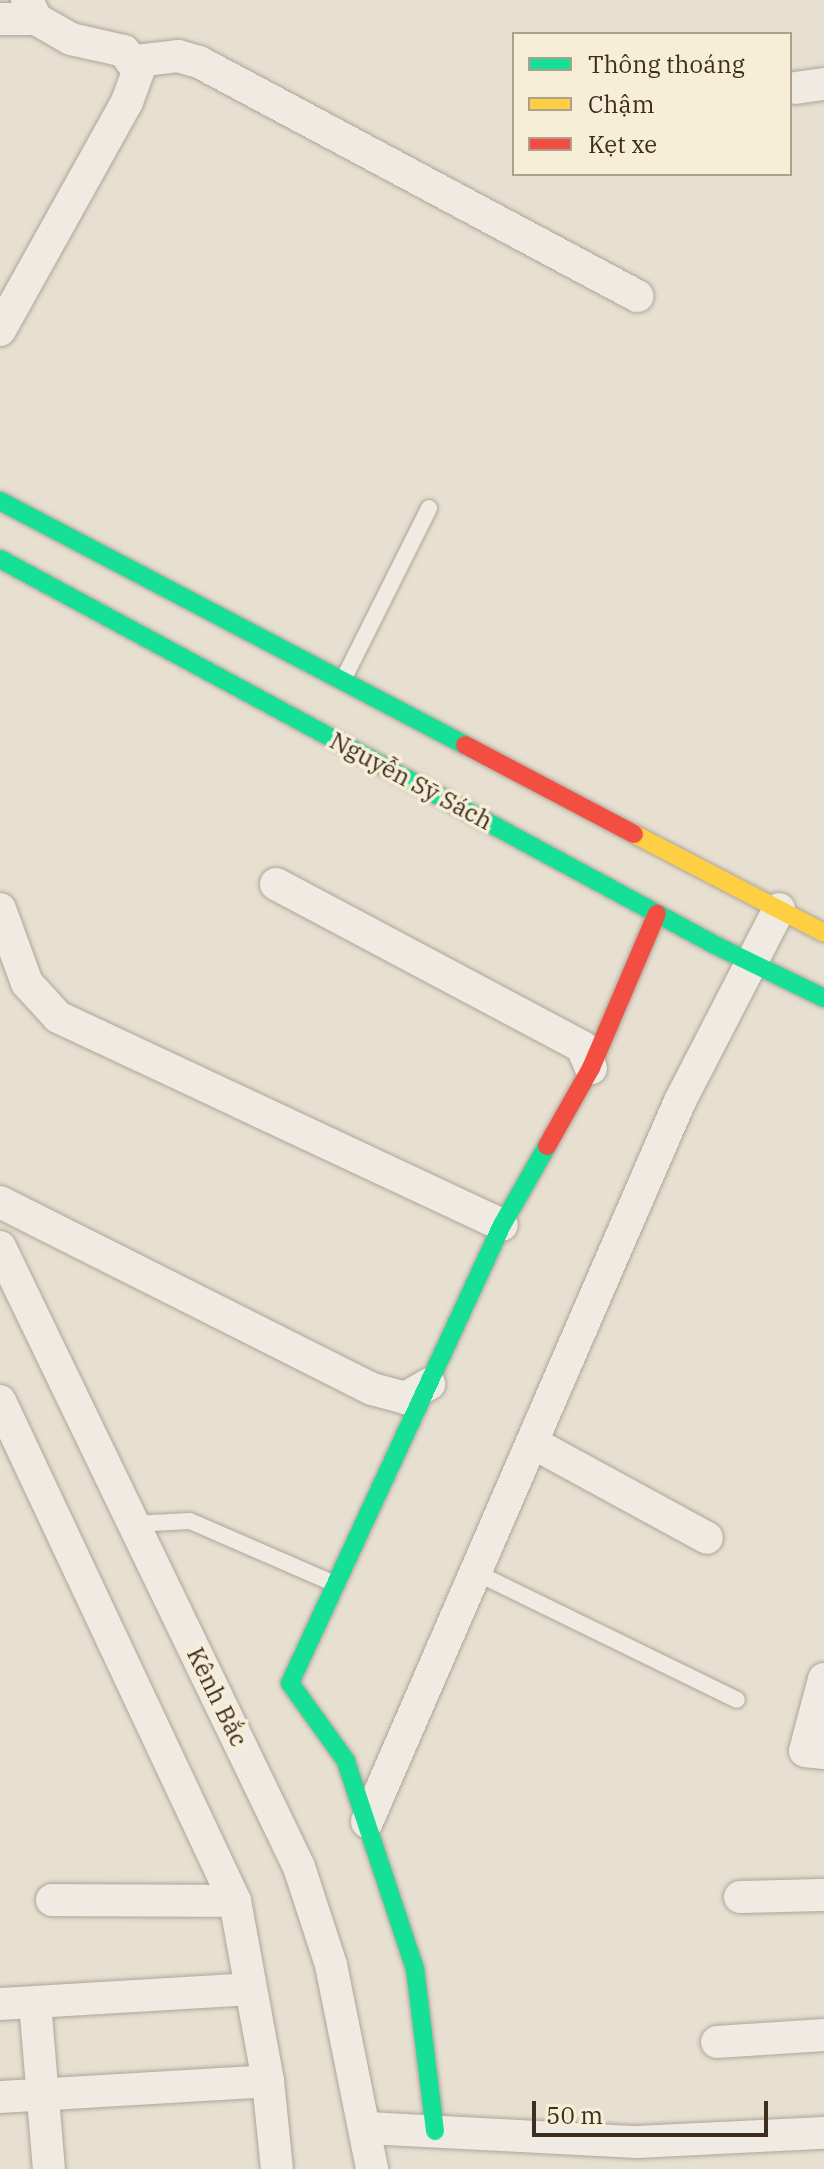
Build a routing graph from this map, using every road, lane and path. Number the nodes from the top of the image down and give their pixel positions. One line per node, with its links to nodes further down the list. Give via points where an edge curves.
1 (31, 10): 2 (street); 3 (street, via 71,39 124,51)
2 (0, 19)
3 (136, 61): 4 (street, via 178,56 199,62); 5 (street, via 127,102)
4 (638, 296)
5 (0, 330)
6 (0, 501): 9 (main road)
7 (429, 508): 10 (lane)
8 (0, 559): 11 (main road, Nguyễn Sỹ Sách)
9 (267, 659): 10 (main road); 11 (main road)
10 (342, 683): 14 (main road)
11 (250, 695): 15 (main road, Nguyễn Sỹ Sách)
12 (276, 884): 19 (street, via 582,1047)
13 (0, 909): 21 (street, via 27,983 58,1017)
14 (779, 909): 16 (main road); 17 (street)
15 (657, 913): 17 (main road, Nguyễn Sỹ Sách); 19 (main road)
16 (824, 933)
17 (751, 960): 18 (main road, Nguyễn Sỹ Sách); 25 (street, via 680,1101)
18 (824, 998)
19 (591, 1068): 21 (main road)
20 (0, 1202): 23 (street, via 372,1389 405,1398)
21 (502, 1225): 23 (main road)
22 (0, 1247): 26 (street, Kênh Bắc)
23 (429, 1384): 29 (main road)
24 (0, 1401): 37 (street)
25 (533, 1443): 27 (street); 28 (street)
26 (133, 1524): 29 (lane, via 190,1521); 46 (street, Kênh Bắc, via 299,1867 331,1965)
27 (707, 1538)
28 (477, 1573): 31 (lane); 33 (street)
29 (336, 1584): 33 (main road, via 290,1683 346,1761)
30 (824, 1679): 32 (street, via 805,1751)
31 (737, 1700)
32 (824, 1753)
33 (367, 1822): 47 (main road, via 415,1969)
34 (824, 1895): 35 (street)
35 (740, 1897)
36 (52, 1900): 37 (street)
37 (235, 1901): 38 (street)
38 (249, 1989): 39 (street); 43 (street)
39 (35, 2003): 40 (street); 44 (street)
40 (0, 2004)
41 (824, 2035): 42 (street)
42 (717, 2042)
43 (268, 2081): 44 (street); 51 (street)
44 (44, 2094): 45 (street); 50 (street)
45 (0, 2097)
46 (367, 2128): 47 (street); 52 (street, Kênh Bắc)
47 (435, 2131): 49 (street)
48 (824, 2133): 49 (street)
49 (636, 2156)
50 (49, 2169)
51 (277, 2169)
52 (372, 2169)

